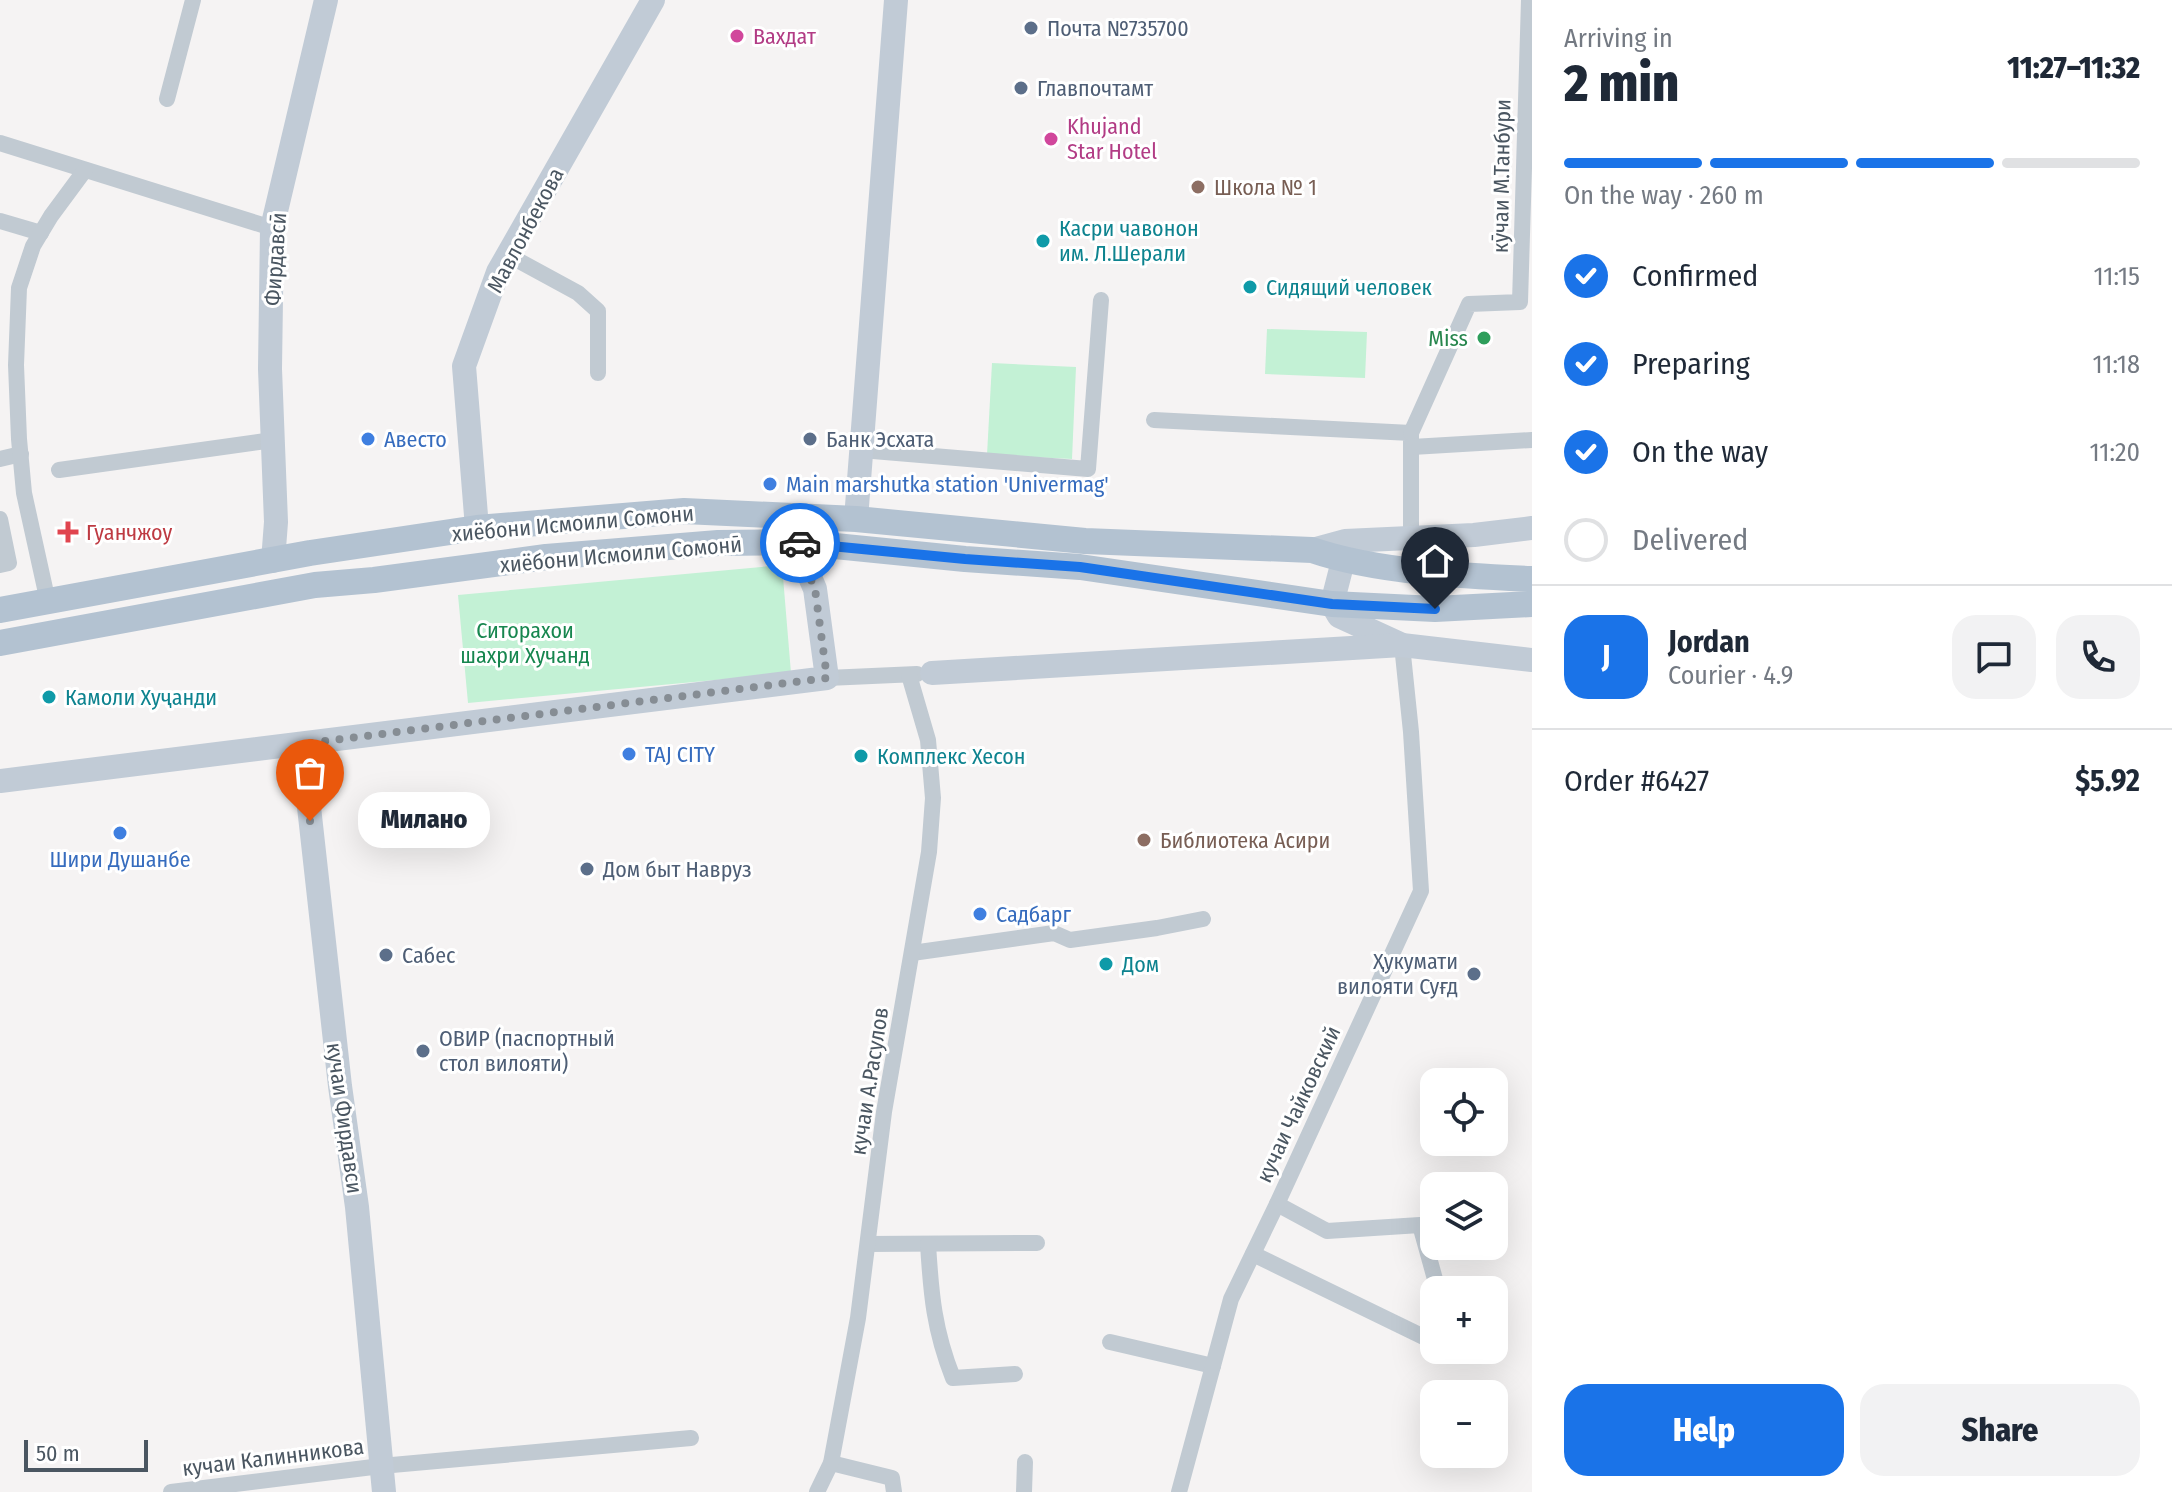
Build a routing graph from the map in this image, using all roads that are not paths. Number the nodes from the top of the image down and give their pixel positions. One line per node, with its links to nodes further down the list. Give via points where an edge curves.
1 (193, 0): 6 (street)
2 (326, 0): 11 (street, Фирдавсӣ)
3 (653, 0): 13 (street, Мавлонбекова)
4 (896, 0): 20 (street)
5 (1529, 0): 8 (street, кӯчаи М.Танбури)
6 (167, 99)
7 (0, 143): 9 (street)
8 (1528, 156): 18 (street, кӯчаи М.Танбури, via 1520,302 1469,304)
9 (85, 170): 11 (street); 12 (street)
10 (0, 221): 12 (street)
11 (272, 228): 17 (street, Фирдавсӣ)
12 (41, 233): 21 (street, via 19,288)
13 (508, 255): 15 (street, via 578,293 598,311); 26 (street, Мавлонбекова, via 464,366)
14 (1101, 300): 20 (street, via 1088,469)
15 (598, 373)
16 (1154, 420): 18 (street)
17 (273, 440): 23 (street); 32 (street, Фирдавсӣ)
18 (1412, 440): 19 (street); 28 (street)
19 (1532, 440)
20 (861, 450): 25 (street)
21 (21, 454): 22 (street); 37 (street, via 24,493)
22 (0, 459)
23 (59, 470)
24 (0, 519): 34 (street, via 9,563)
25 (856, 519): 26 (main road, хиёбони Исмоили Сомони, via 684,511); 31 (main road, хиёбони Исмоили Сомони, via 1085,541)
26 (477, 528): 30 (main road, хиёбони Исмоили Сомони)
27 (1532, 528): 28 (street)
28 (1411, 538): 31 (street, via 1345,541)
29 (795, 542): 36 (main road, хиёбони Исмоили Сомонӣ, via 546,557); 38 (main road, хиёбони Исмоили Сомонӣ, via 1080,567); 45 (street, via 815,589)
30 (371, 545): 32 (main road, хиёбони Исмоили Сомони); 36 (main road, via 363,565)
31 (1312, 550): 33 (main road, хиёбони Исмоили Сомони)
32 (273, 561): 37 (main road, хиёбони Исмоили Сомони)
33 (1343, 561): 35 (main road, хиёбони Исмоили Сомони); 38 (street)
34 (0, 565)
35 (1532, 579)
36 (374, 580): 41 (main road, хиёбони Исмоили Сомонӣ, via 315,585)
37 (48, 602): 40 (main road, хиёбони Исмоили Сомони)
38 (1332, 604): 39 (main road, хиёбони Исмоили Сомонӣ, via 1435,609); 42 (street, via 1339,616)
39 (1532, 604)
40 (0, 610)
41 (0, 643)
42 (1402, 645): 43 (street); 44 (street); 50 (street, кучаи Чайковский, via 1421,891)
43 (1532, 660)
44 (920, 674): 45 (street); 49 (street, кучаи А.Расулов, via 933,798)
45 (827, 678): 46 (street)
46 (302, 744): 47 (street); 63 (street, кучаи Фирдавси, via 357,1207)
47 (0, 781)
48 (1203, 919): 49 (street, via 1070,940 1054,933)
49 (912, 953): 52 (street, кучаи А.Расулов)
50 (1277, 1204): 54 (street, кучаи Чайковский); 55 (street, via 1327,1231 1420,1225)
51 (1037, 1243): 53 (street)
52 (868, 1244): 53 (street); 62 (street, кучаи А.Расулов)
53 (928, 1244): 59 (street, via 939,1343 953,1378)
54 (1253, 1254): 56 (street); 58 (street, кучаи Чайковский, via 1231,1299)
55 (1434, 1276)
56 (1420, 1335)
57 (1110, 1342): 58 (street)
58 (1213, 1366): 69 (street, кучаи Чайковский)
59 (1015, 1374)
60 (691, 1438): 63 (street, кучаи Калинникова)
61 (1025, 1462): 68 (street)
62 (831, 1463): 66 (street, кучаи А.Расулов); 67 (street, via 892,1478)
63 (381, 1466): 64 (street, кучаи Калинникова); 65 (street, кучаи Фирдавси)
64 (171, 1492)
65 (384, 1492)
66 (817, 1492)
67 (894, 1492)
68 (1024, 1492)
69 (1179, 1492)

